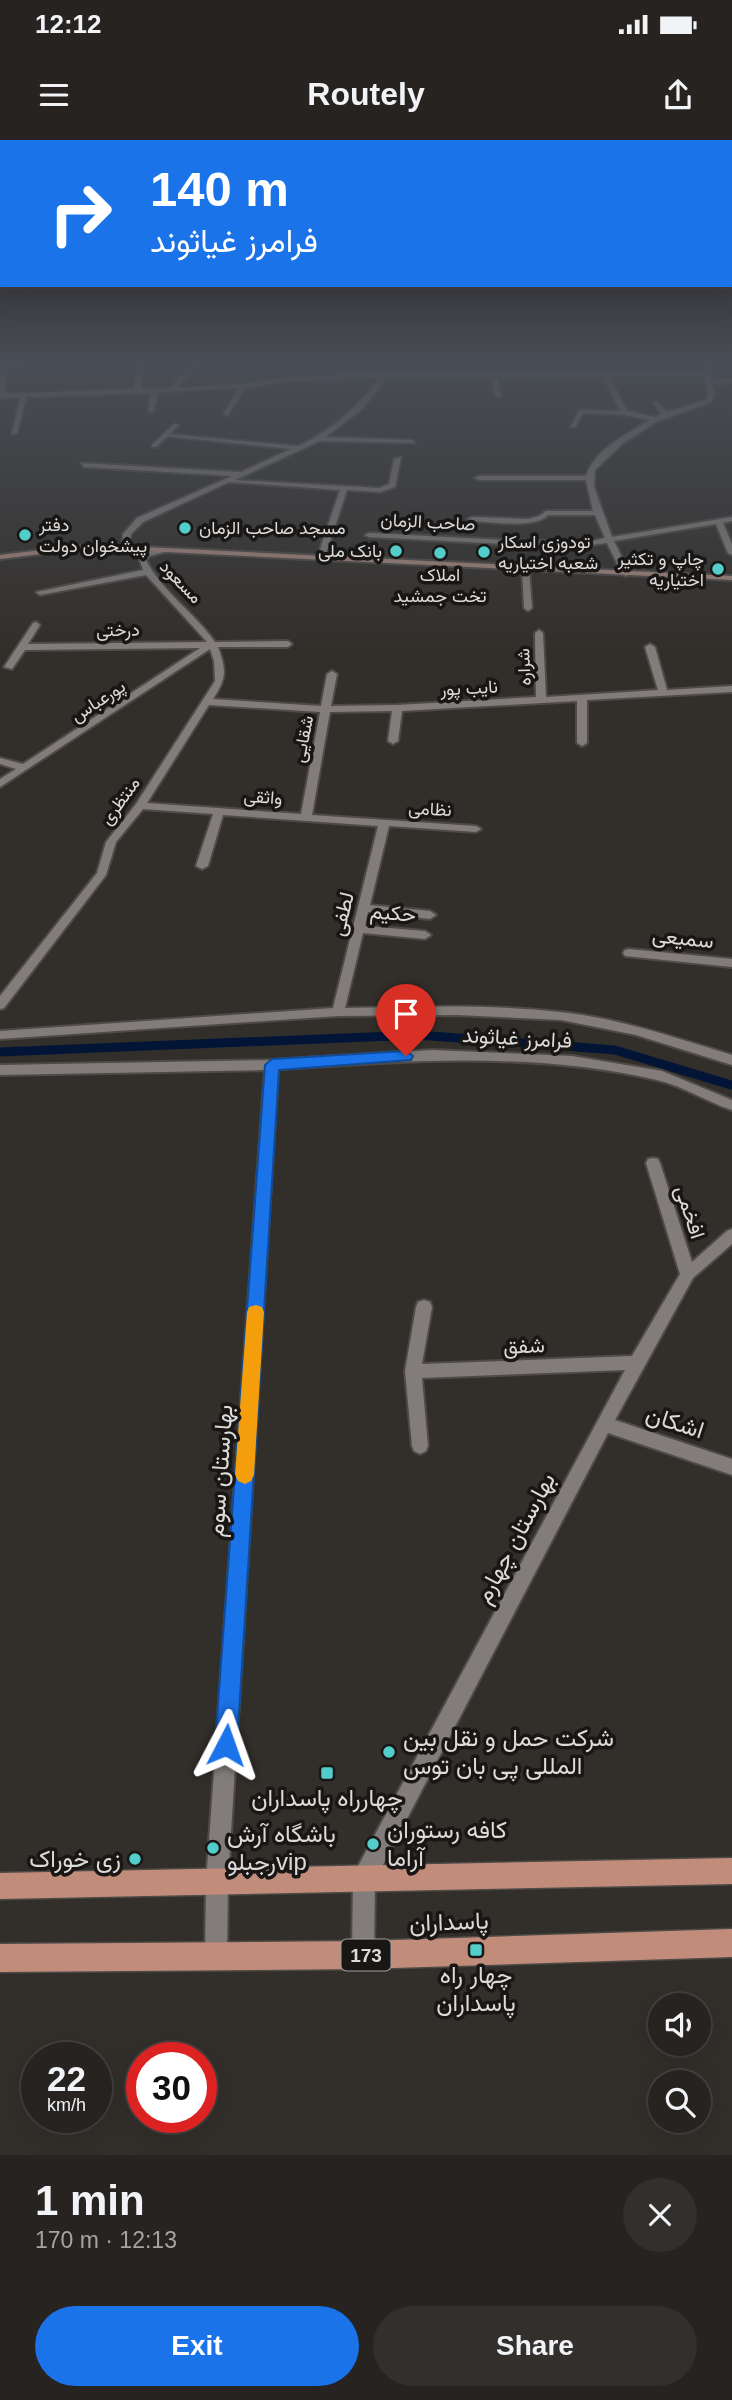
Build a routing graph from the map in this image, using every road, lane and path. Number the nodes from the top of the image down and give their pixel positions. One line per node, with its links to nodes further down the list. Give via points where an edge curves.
1 (276, 460): 5 (street)
2 (398, 460): 9 (street, via 393,485 387,489)
3 (597, 460): 7 (street)
4 (84, 465): 5 (street)
5 (246, 474): 8 (street)
6 (478, 478): 7 (street)
7 (589, 478): 10 (street)
8 (228, 482): 9 (street); 19 (street, via 140,520 127,534)
9 (344, 489): 23 (street)
10 (600, 513): 11 (street, via 546,513 542,519 528,521); 17 (street)
11 (472, 519)
12 (732, 519): 13 (street, صاحب الزمان)
13 (718, 520): 17 (street, صاحب الزمان); 21 (street)
14 (419, 524): 16 (street)
15 (369, 535): 16 (street, صاحب الزمان)
16 (417, 538): 17 (street, صاحب الزمان)
17 (610, 541): 26 (street)
18 (104, 548): 19 (main road); 22 (main road); 25 (street, via 120,552)
19 (125, 548): 20 (main road)
20 (162, 550): 23 (main road); 25 (street, مسعود, via 142,560)
21 (732, 551)
22 (0, 557)
23 (321, 558): 24 (main road)
24 (525, 568): 26 (main road); 29 (street)
25 (146, 572): 28 (street); 32 (street, مسعود, via 192,616)
26 (626, 574): 27 (main road)
27 (732, 578)
28 (40, 592)
29 (528, 608)
30 (36, 625): 34 (street)
31 (539, 633): 41 (street, شراره)
32 (213, 644): 33 (street, درختی); 34 (street, درختی); 42 (street, منتظری, via 222,663 220,681); 48 (street, پورعباس)
33 (288, 644)
34 (23, 647): 36 (street)
35 (650, 647): 39 (street)
36 (9, 667)
37 (332, 674): 44 (street, شقایی)
38 (732, 689): 39 (street, نایب پور)
39 (663, 693): 40 (street, نایب پور)
40 (582, 698): 41 (street, نایب پور); 46 (street)
41 (541, 700): 43 (street, نایب پور)
42 (207, 702): 44 (street, نایب پور); 50 (street, منتظری)
43 (397, 708): 44 (street, نایب پور); 45 (street)
44 (327, 709): 52 (street, شقایی)
45 (393, 741)
46 (582, 743)
47 (0, 761): 48 (street)
48 (24, 768): 49 (street, پورعباس)
49 (0, 784)
50 (140, 806): 51 (street, واثقی); 62 (street, منتظری, via 111,842 102,873)
51 (219, 811): 52 (street, واثقی); 55 (street)
52 (306, 818): 53 (street, واثقی)
53 (384, 824): 54 (street, نظامی); 56 (street, لطفی)
54 (476, 829)
55 (202, 866)
56 (363, 908): 57 (street); 58 (street, لطفی)
57 (430, 915)
58 (358, 929): 59 (street, حکیم); 63 (street, لطفی)
59 (425, 935)
60 (629, 953): 61 (street, سمیعی)
61 (732, 963)
62 (0, 1005)
63 (338, 1012): 64 (street, فرامرز غیاثوند); 65 (street, فرامرز غیاثوند, via 561,1016 637,1031)
64 (0, 1035)
65 (732, 1060)
66 (272, 1065): 67 (street, فرامرز غیاثوند); 68 (street, فرامرز غیاثوند, via 432,1055 572,1061 662,1076); 80 (street, بهارستان سوم)
67 (0, 1070)
68 (732, 1105)
69 (653, 1163): 71 (street, افخمی)
70 (732, 1236): 71 (street, بهارستان چهارم)
71 (688, 1274): 73 (street, بهارستان چهارم)
72 (424, 1307): 74 (street)
73 (637, 1363): 74 (street, شفق); 75 (street, بهارستان چهارم)
74 (413, 1371): 76 (street)
75 (603, 1424): 77 (street, اشکان); 79 (street, بهارستان چهارم)
76 (420, 1446)
77 (732, 1467)
78 (732, 1871): 79 (main road, پاسداران)
79 (364, 1878): 80 (main road, پاسداران); 83 (street)
80 (217, 1882): 81 (main road, پاسداران); 84 (street, بهارستان سوم)
81 (0, 1886)
82 (732, 1943): 83 (main road, پاسداران / 173)
83 (362, 1955): 84 (main road, پاسداران / 173)
84 (216, 1956): 85 (main road, پاسداران / 173)
85 (0, 1958)

